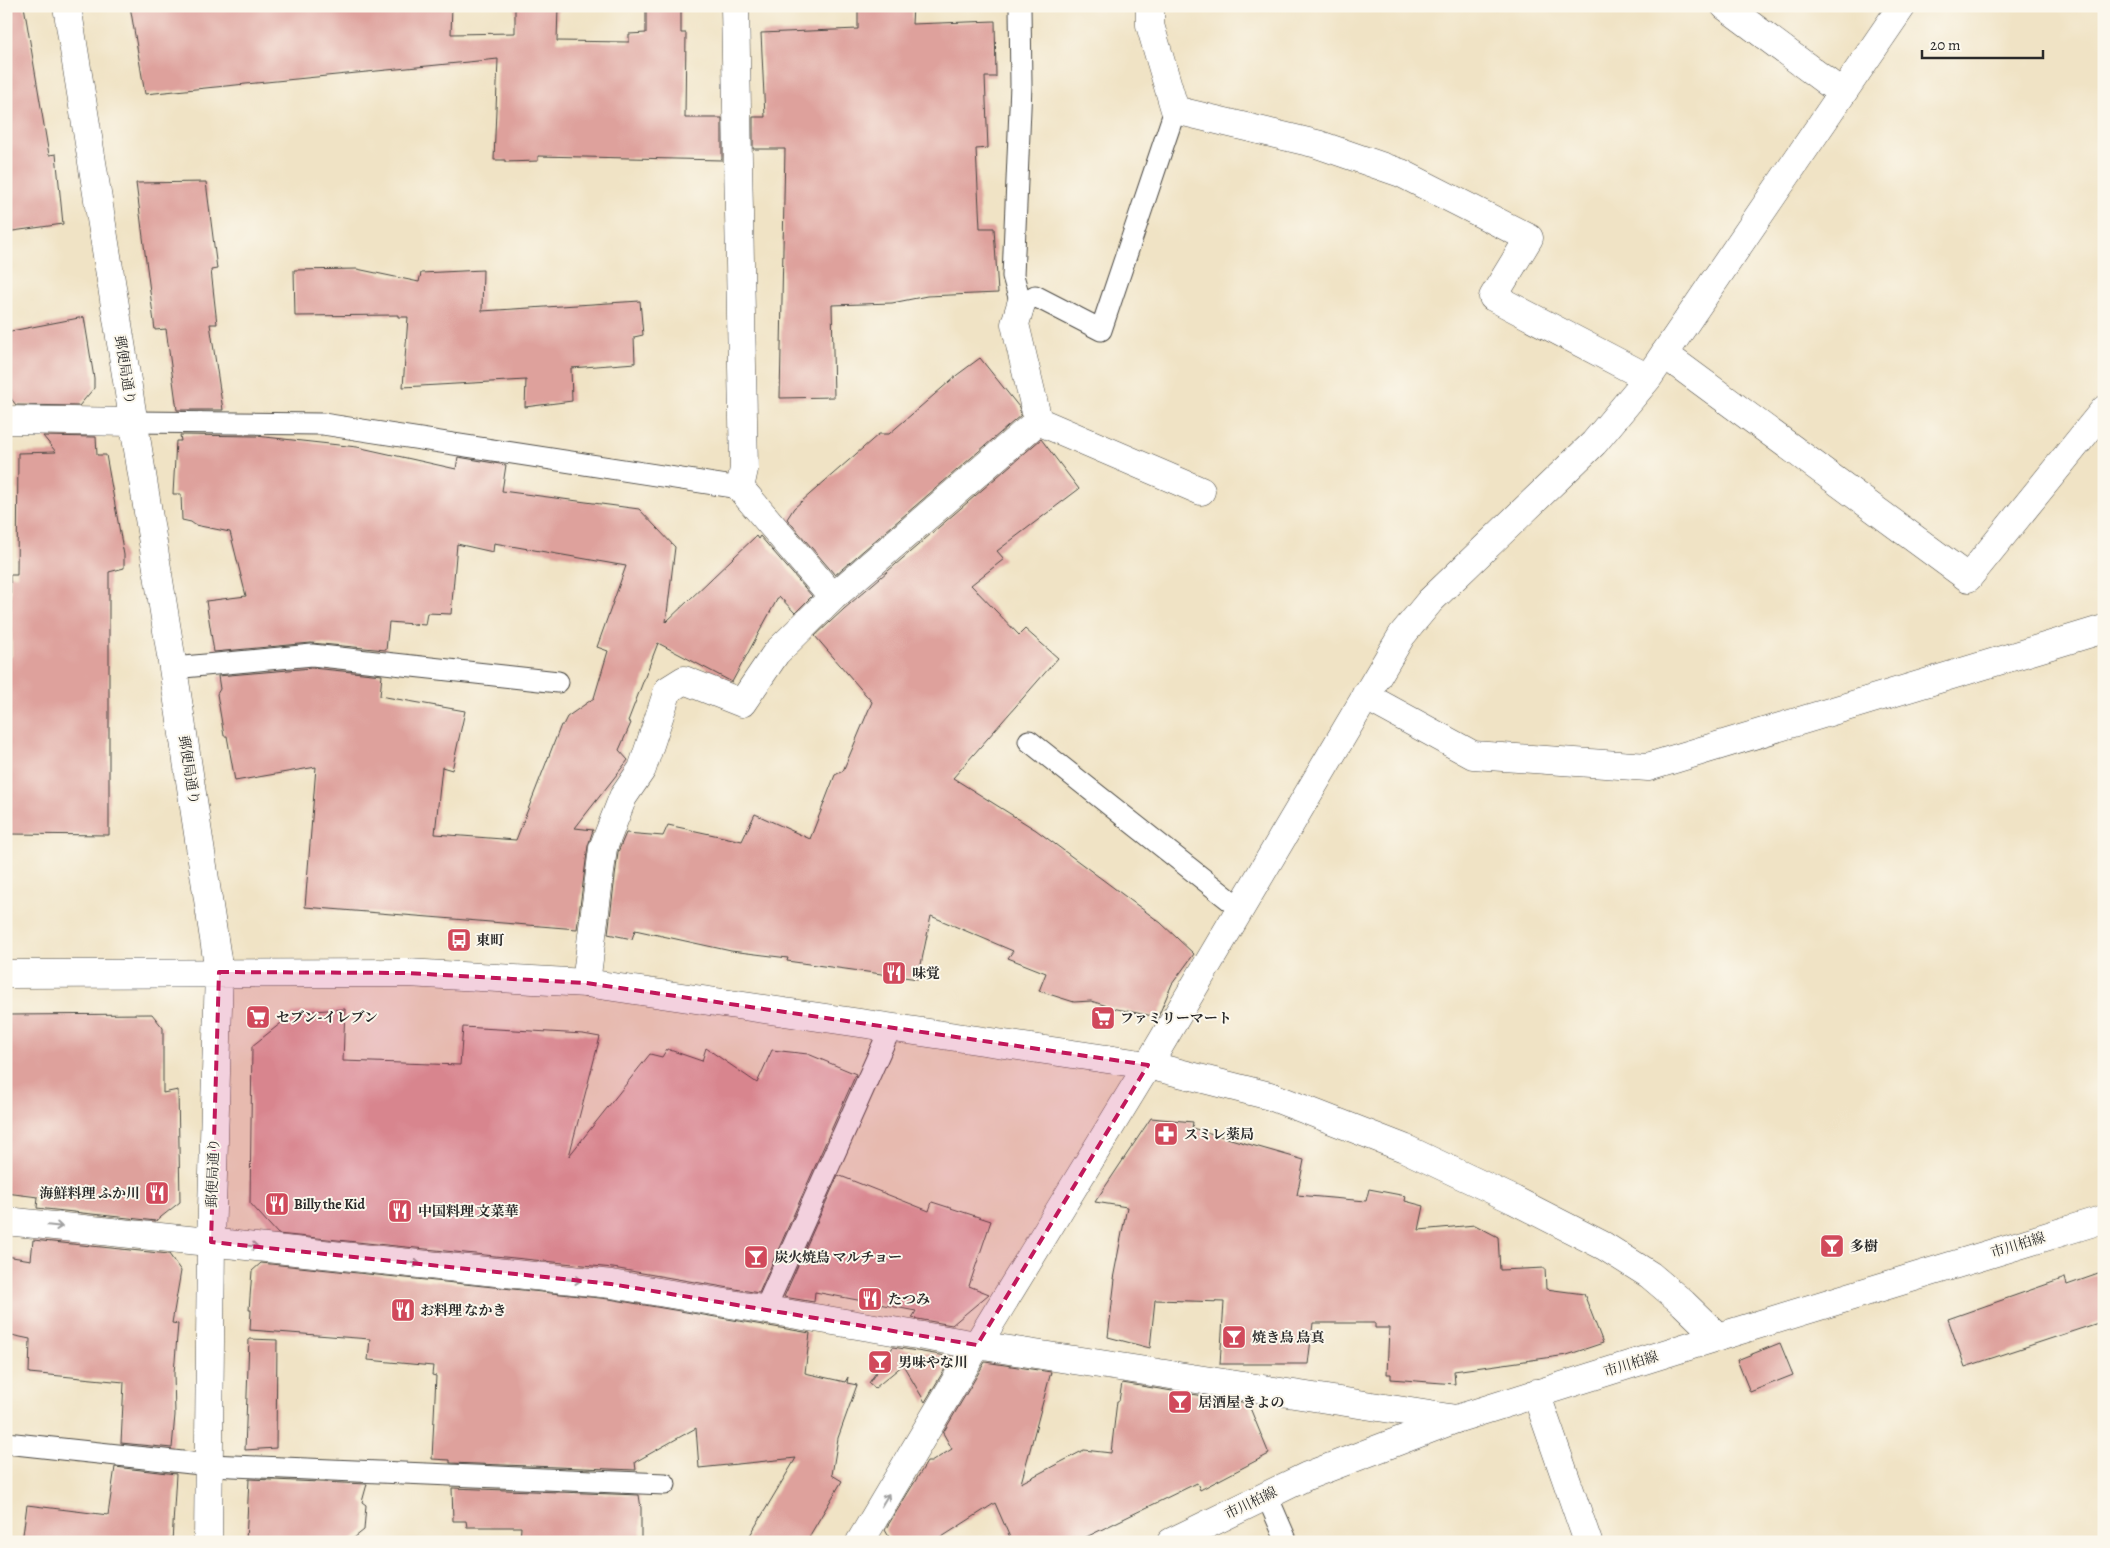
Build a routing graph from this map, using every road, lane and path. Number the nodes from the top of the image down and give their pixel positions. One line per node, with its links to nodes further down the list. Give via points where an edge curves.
1 (67, 6): 15 (street, 郵便局通り)
2 (735, 6): 16 (street, via 744,469)
3 (1020, 6): 9 (lane, via 1021,86 1012,276)
4 (1150, 6): 8 (street, via 1150,25)
5 (1725, 6): 7 (street)
6 (1902, 6): 7 (street)
7 (1842, 93): 10 (street)
8 (1175, 110): 9 (lane, via 1100,330 1035,296); 11 (street, via 1317,144 1401,173 1529,238 1492,297)
9 (1021, 304): 14 (street, via 1015,324)
10 (1664, 354): 11 (street); 12 (street, via 1968,578)
11 (1648, 378): 22 (street, via 1594,443 1430,601 1402,635)
12 (2104, 410)
13 (6, 420): 15 (street)
14 (1038, 421): 17 (street); 18 (street)
15 (133, 422): 16 (lane, via 323,424); 20 (street, 郵便局通り)
16 (740, 488): 18 (street)
17 (1201, 491)
18 (833, 597): 27 (street, via 776,653 742,703 684,680 668,690 642,769 623,797 602,848)
19 (2104, 629): 22 (street, via 1648,767 1473,755)
20 (173, 668): 21 (lane, via 312,655); 25 (street, 郵便局通り)
21 (558, 682)
22 (1365, 696): 24 (street)
23 (1028, 741): 24 (lane)
24 (1241, 909): 29 (street)
25 (219, 972): 26 (street); 27 (street, via 407,973); 32 (street, 郵便局通り)
26 (6, 974)
27 (586, 983): 28 (street)
28 (891, 1026): 29 (street); 33 (lane)
29 (1148, 1065): 34 (street, via 1270,1096 1404,1148 1506,1196 1604,1246 1650,1275); 35 (street)
30 (2104, 1219): 34 (street, 市川柏線)
31 (6, 1221): 32 (street, one-way to 32)
32 (211, 1242): 33 (street, one-way to 33, via 611,1284); 39 (street, 郵便局通り)
33 (765, 1309): 35 (street)
34 (1718, 1336): 36 (street, 市川柏線)
35 (977, 1345): 37 (street); 43 (street, one-way to 35)
36 (1536, 1393): 37 (street, 市川柏線); 46 (street)
37 (1456, 1419): 41 (street, 市川柏線, via 1307,1476)
38 (6, 1443): 39 (lane)
39 (210, 1465): 40 (lane); 42 (street, 郵便局通り)
40 (665, 1484)
41 (1267, 1496): 44 (street, 市川柏線); 45 (lane)
42 (208, 1542)
43 (860, 1542)
44 (1171, 1542)
45 (1287, 1542)
46 (1588, 1542)

